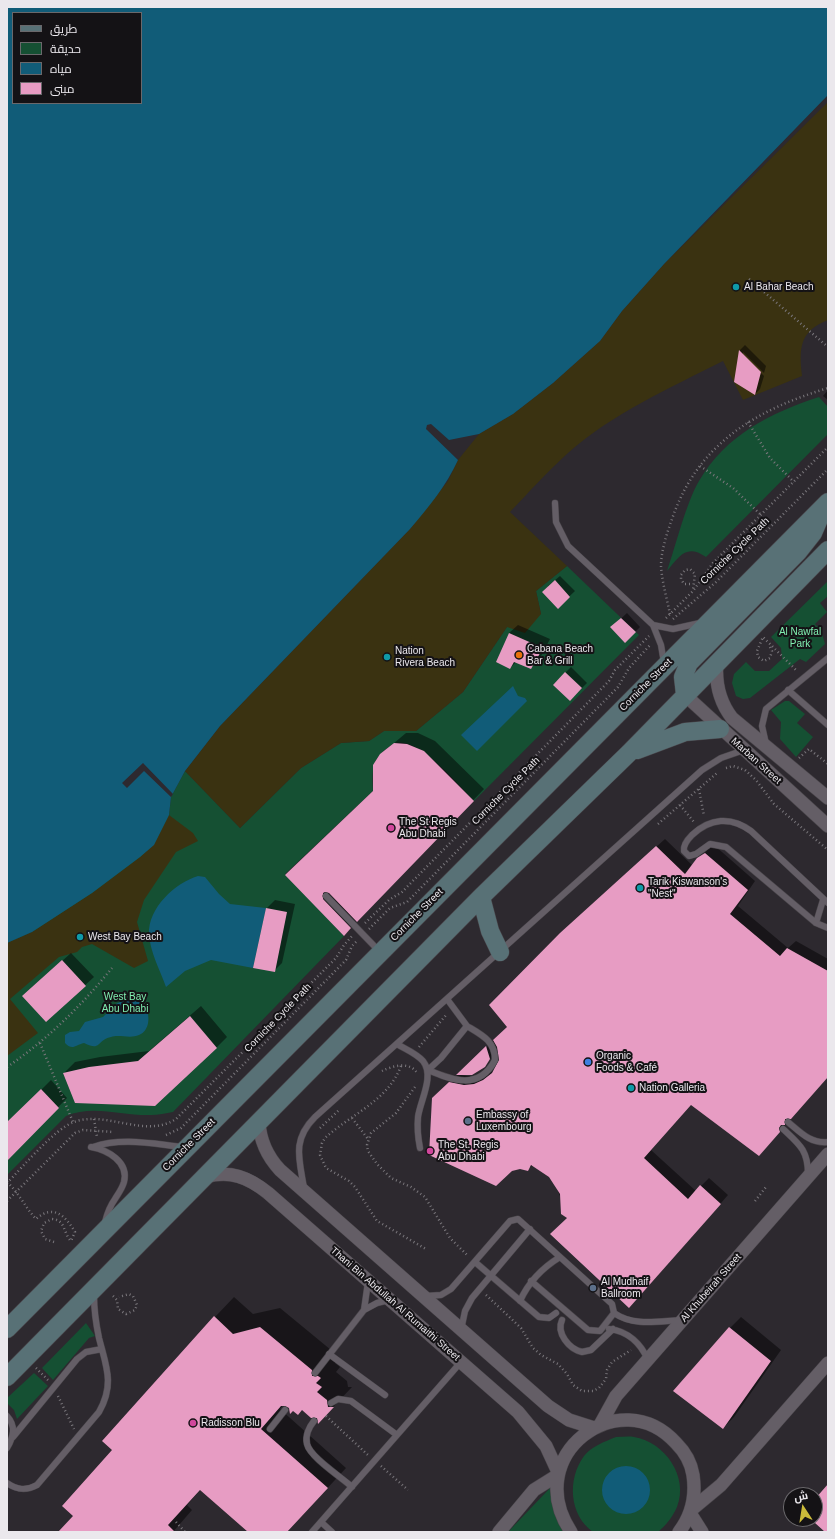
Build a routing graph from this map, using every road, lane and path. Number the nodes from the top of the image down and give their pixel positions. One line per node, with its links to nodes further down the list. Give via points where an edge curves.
1 (749, 279): 2 (path)
2 (828, 347)
3 (828, 388): 4 (path, via 789,401)
4 (748, 422): 6 (path, via 726,438); 8 (path, via 770,458)
5 (828, 447): 8 (path)
6 (700, 466): 11 (path, via 733,488); 15 (path, via 674,513 664,548 661,566)
7 (828, 469): 17 (path, Corniche Cycle Path, via 716,582 673,618)
8 (794, 482): 11 (path)
9 (555, 503): 17 (lane, via 556,522 568,546)
10 (826, 504): 16 (main road, Corniche Street); 26 (main road, via 812,533 798,552 689,663 683,677)
11 (762, 515): 14 (path, via 713,562)
12 (828, 550): 22 (main road)
13 (690, 584): 14 (path, via 684,584 681,579 682,573 687,569 695,574)
14 (693, 591): 15 (path)
15 (670, 614): 17 (path)
16 (711, 620): 17 (lane, via 679,629); 23 (main road, Corniche Street)
17 (655, 627): 23 (lane); 47 (path, via 615,670 609,681 402,892 389,900); 47 (path, Corniche Cycle Path, via 652,644 629,668 618,687 407,902 390,908)
18 (763, 637): 24 (path)
19 (770, 647): 20 (path, via 772,656 766,661 758,657)
20 (758, 649)
21 (828, 658): 25 (lane)
22 (717, 662): 26 (main road); 30 (street, Marban Street, via 716,679 723,704 738,724)
23 (664, 666): 48 (main road, Corniche Street)
24 (799, 673)
25 (788, 690): 27 (lane); 30 (lane, via 769,705 763,714 762,730)
26 (685, 695): 28 (street, Marban Street); 31 (main road)
27 (828, 725)
28 (720, 729): 29 (street, Marban Street); 31 (main road, via 685,732)
29 (744, 750): 39 (street, Marban Street); 49 (lane, via 724,756 702,770)
30 (770, 750): 35 (street, Marban Street)
31 (629, 753): 43 (main road)
32 (793, 756): 33 (path, via 798,760 809,749)
33 (828, 764)
34 (699, 789): 36 (path); 37 (path); 41 (path, via 726,767 739,767 756,780 774,804)
35 (828, 798)
36 (680, 805): 38 (path); 40 (path)
37 (705, 824): 40 (lane); 44 (lane, via 728,820 744,826)
38 (657, 825)
39 (828, 826)
40 (699, 829): 45 (lane, via 684,844 686,854 693,856 710,844 726,847)
41 (828, 850)
42 (326, 896): 47 (lane)
43 (481, 898): 49 (main road, via 488,925); 67 (main road)
44 (826, 902): 45 (lane)
45 (816, 924): 46 (lane)
46 (828, 928)
47 (361, 932): 48 (lane); 65 (path, via 344,945 336,958 176,1119 153,1126); 73 (path, Corniche Cycle Path, via 346,960 182,1128)
48 (380, 952): 77 (main road, Corniche Street)
49 (500, 952): 51 (lane)
50 (112, 968): 54 (path, via 78,1008)
51 (447, 999): 52 (lane); 55 (lane)
52 (453, 1007): 53 (lane); 56 (path)
53 (468, 1026): 59 (lane, via 438,1062); 59 (lane, via 489,1040 495,1060 490,1068 478,1077 463,1081 452,1080)
54 (40, 1043): 58 (path); 66 (path)
55 (397, 1044): 56 (lane); 85 (lane, via 304,1129 298,1149)
56 (414, 1054): 59 (lane, via 424,1062)
57 (401, 1066): 60 (path, via 394,1066); 61 (path, via 416,1071); 64 (path, via 397,1078 385,1093)
58 (7, 1068)
59 (428, 1070): 78 (lane, via 418,1117)
60 (376, 1076)
61 (419, 1078)
62 (418, 1083): 74 (path, via 402,1106 371,1133)
63 (342, 1107): 72 (path)
64 (352, 1118): 74 (path); 93 (path, via 329,1134 322,1143 320,1155 323,1165 355,1187 377,1221)
65 (94, 1119): 66 (path); 70 (path)
66 (72, 1122): 82 (path, via 61,1129)
67 (259, 1122): 80 (main road); 85 (street, via 261,1138 268,1155)
68 (788, 1122): 75 (lane, via 810,1140)
69 (783, 1129): 81 (lane, via 804,1150)
70 (95, 1131): 71 (path); 76 (path); 84 (path, via 83,1130 74,1133)
71 (119, 1133)
72 (314, 1133)
73 (162, 1135)
74 (368, 1139): 95 (path, via 368,1151 376,1164 391,1178 425,1197 450,1238)
75 (828, 1142)
76 (98, 1145): 77 (lane, via 127,1142); 90 (lane, via 91,1147 117,1159 125,1176 123,1186 107,1214)
77 (187, 1147): 90 (main road, Corniche Street)
78 (420, 1148)
79 (828, 1154): 81 (street, Al Khubeirah Street)
80 (205, 1177): 97 (street, Thani Bin Abdullah Al Rumaithi Street, via 220,1174 236,1175 257,1184); 99 (main road)
81 (808, 1177): 110 (street, Al Khubeirah Street)
82 (7, 1183): 84 (path)
83 (766, 1187): 87 (path)
84 (17, 1191): 86 (path); 91 (path, via 27,1210 36,1219 49,1211 60,1214 75,1232)
85 (304, 1192): 101 (street)
86 (7, 1201)
87 (755, 1201)
88 (530, 1228): 94 (lane); 95 (lane, via 520,1220 510,1221); 96 (lane)
89 (65, 1230): 92 (path, via 61,1221 57,1219 52,1218 44,1222 42,1236)
90 (103, 1232): 112 (main road, Corniche Street)
91 (70, 1241)
92 (54, 1242)
93 (426, 1249)
94 (560, 1257): 98 (lane, via 549,1263); 108 (lane, via 612,1304)
95 (475, 1262): 96 (lane); 101 (lane, via 446,1293 435,1296)
96 (491, 1276): 100 (lane); 105 (lane)
97 (368, 1280): 104 (street, Thani Bin Abdullah Al Rumaithi Street); 106 (lane)
98 (531, 1281): 105 (lane); 111 (lane, via 584,1328 596,1332)
99 (94, 1288): 116 (lane, via 95,1315); 122 (main road)
100 (480, 1289): 114 (lane, via 468,1304); 115 (path, via 521,1328 537,1352 558,1364 573,1385 582,1391 599,1388 606,1379 607,1370 612,1362)
101 (422, 1295): 114 (street)
102 (113, 1296): 103 (path, via 121,1313 126,1314 135,1310 137,1305 133,1296 124,1294)
103 (119, 1297)
104 (390, 1300): 106 (lane); 119 (street, Thani Bin Abdullah Al Rumaithi Street)
105 (520, 1301): 107 (lane, via 539,1317 549,1318)
106 (364, 1310): 117 (lane)
107 (556, 1313)
108 (614, 1313): 110 (lane, via 636,1322); 111 (lane)
109 (562, 1320): 113 (lane, via 560,1327 563,1336 574,1348 582,1352 591,1350)
110 (683, 1320): 118 (street, Al Khubeirah Street)
111 (604, 1328): 113 (lane)
112 (7, 1329)
113 (613, 1329): 115 (lane, via 628,1335)
114 (461, 1330): 129 (street, via 548,1406 570,1420)
115 (640, 1346): 118 (lane)
116 (102, 1349): 132 (lane, via 86,1352 77,1359); 136 (lane, via 108,1370 108,1387 99,1412 36,1485 18,1489)
117 (329, 1354): 121 (lane); 123 (lane)
118 (648, 1360): 129 (street, Al Khubeirah Street, via 616,1396)
119 (461, 1362): 131 (lane); 135 (street, Thani Bin Abdullah Al Rumaithi Street, via 528,1422 546,1446)
120 (828, 1363): 139 (street, via 721,1485)
121 (314, 1373)
122 (7, 1377)
123 (385, 1395)
124 (330, 1403): 131 (lane, via 351,1400)
125 (285, 1410): 130 (lane)
126 (7, 1416): 132 (lane, via 13,1426)
127 (326, 1416): 134 (path)
128 (314, 1421): 137 (lane, via 306,1440 310,1450)
129 (597, 1427): 135 (street, via 584,1434 568,1451); 139 (street, via 612,1422 638,1421 656,1428 672,1439 688,1459 692,1472 694,1484)
130 (270, 1429)
131 (397, 1435): 134 (lane)
132 (13, 1437): 133 (lane)
133 (7, 1448)
134 (375, 1460): 137 (lane); 138 (path)
135 (558, 1473): 145 (street, via 534,1490); 146 (street, via 556,1492 560,1510)
136 (7, 1483)
137 (352, 1486): 141 (lane)
138 (408, 1490)
139 (690, 1511): 147 (street); 148 (street)
140 (176, 1522): 142 (path)
141 (321, 1522): 143 (lane); 144 (lane)
142 (185, 1532)
143 (312, 1532)
144 (332, 1532)
145 (498, 1532)
146 (571, 1532)
147 (679, 1532)
148 (702, 1532)

